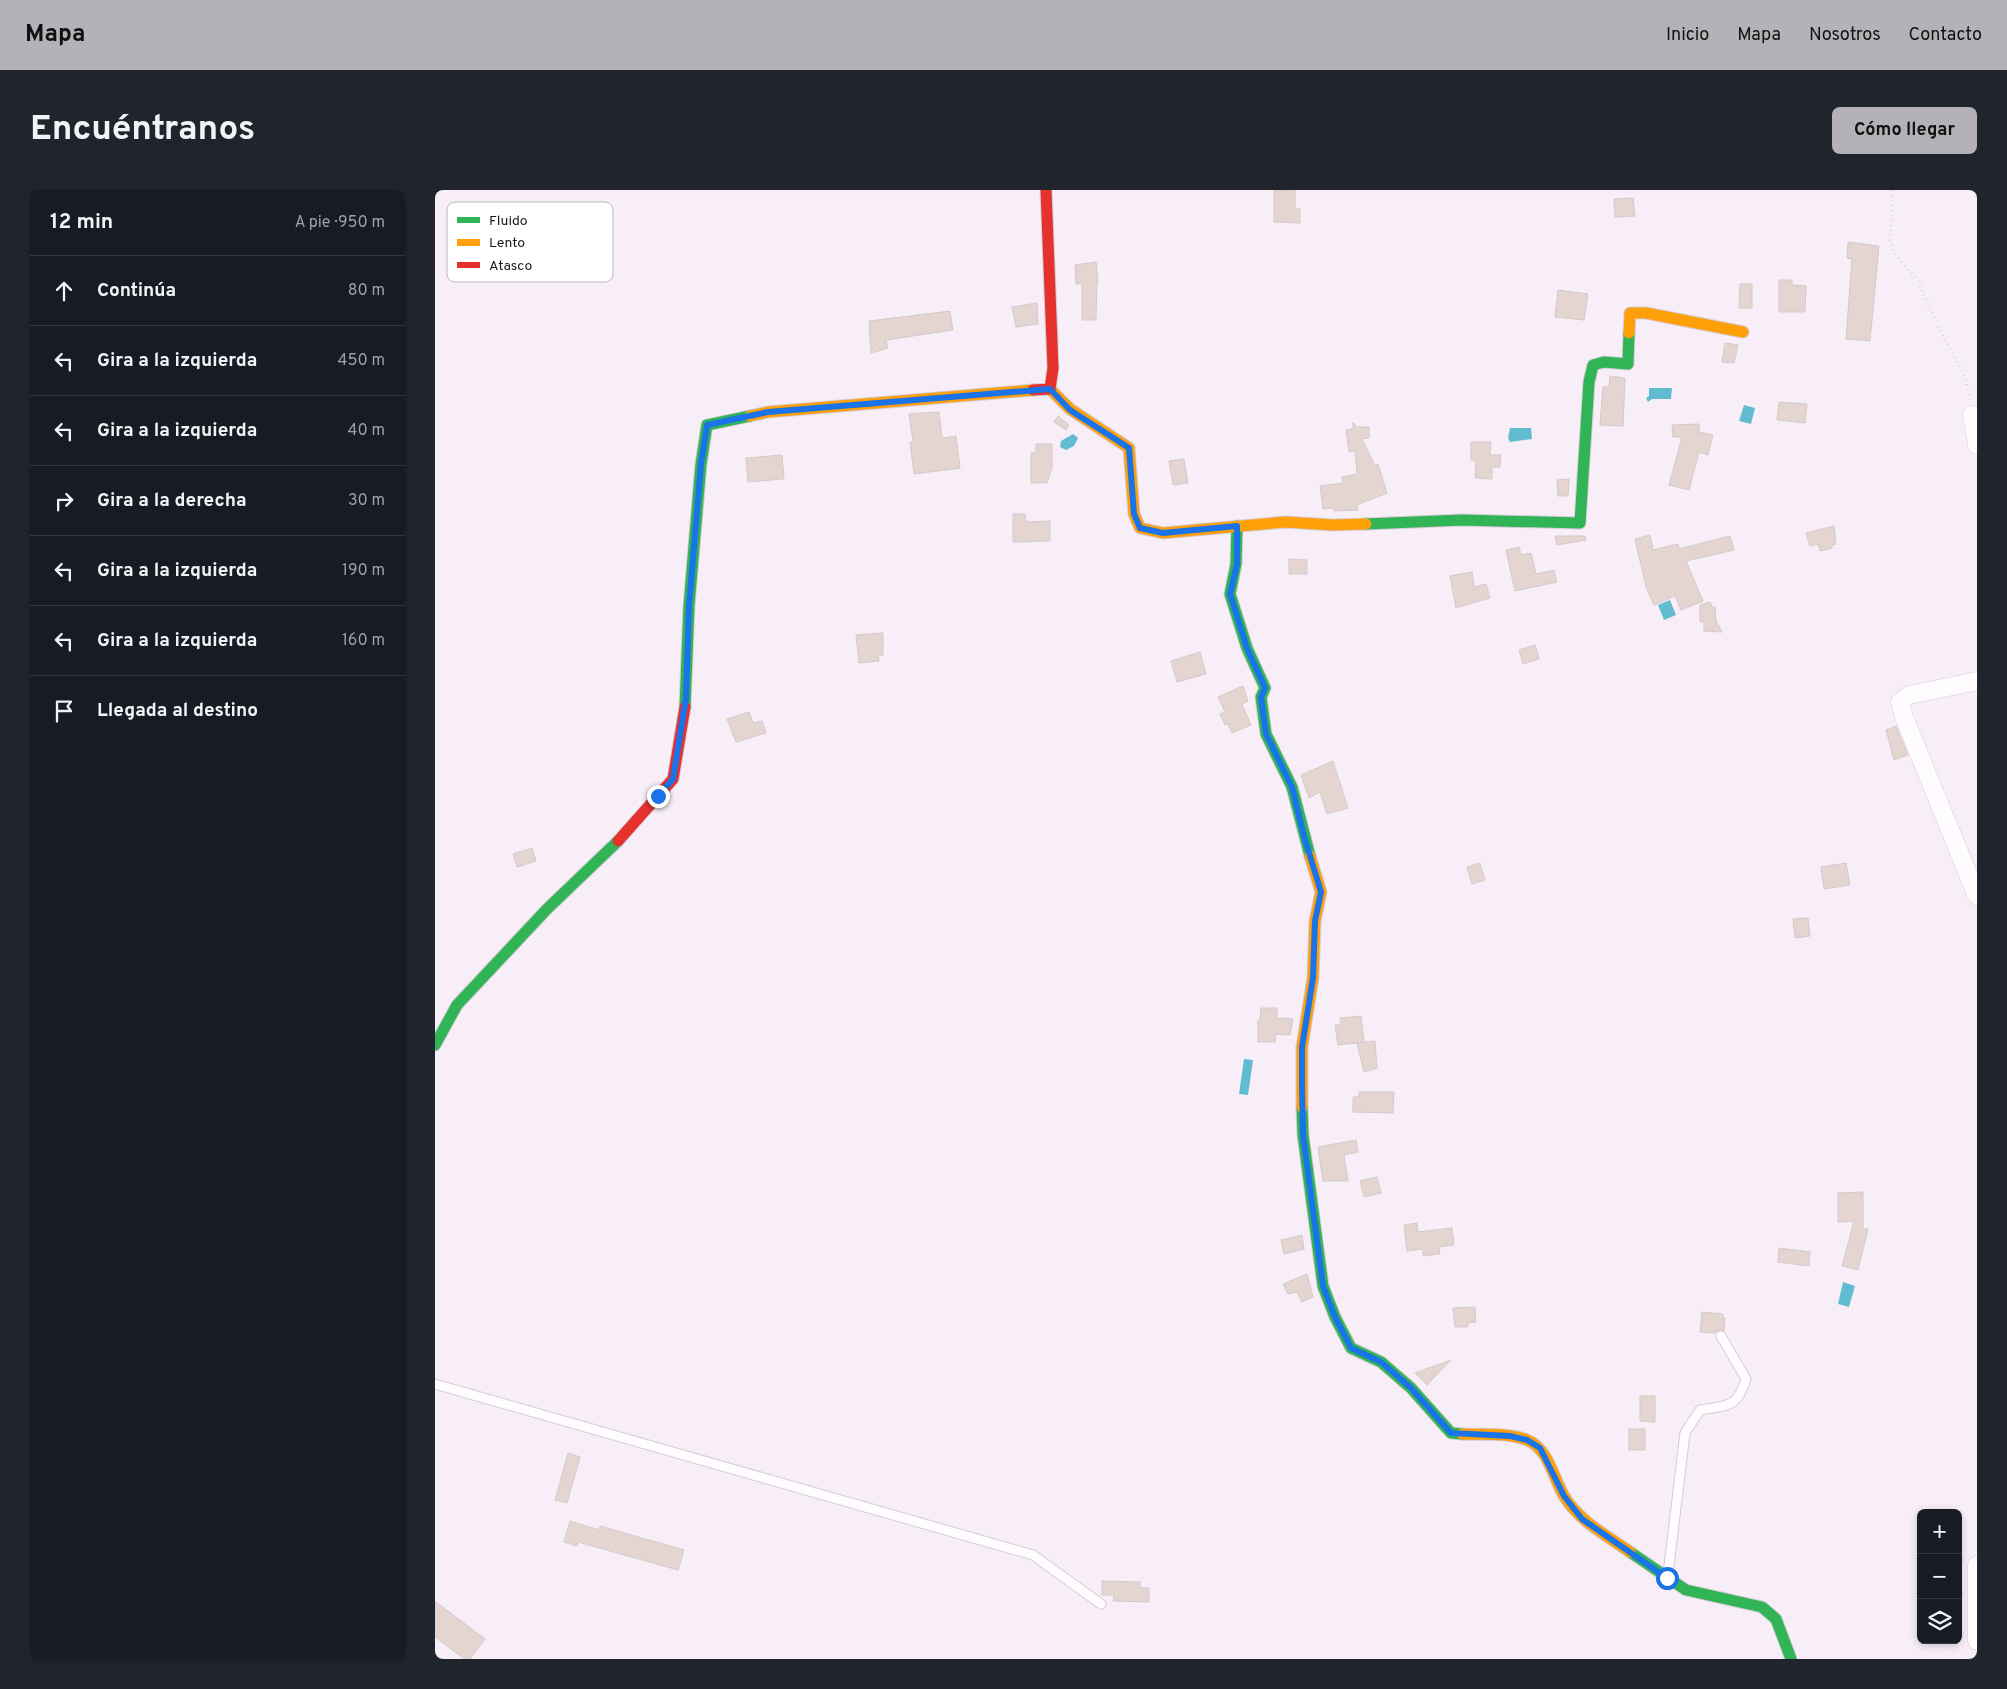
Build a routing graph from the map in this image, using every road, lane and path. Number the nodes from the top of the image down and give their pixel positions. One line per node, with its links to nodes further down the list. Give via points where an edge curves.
1 (1046, 190): 4 (street, via 1055,372)
2 (1893, 190): 5 (path, via 1891,240 1895,254 1918,281 1963,372)
3 (1743, 332): 7 (street, via 1630,313 1628,364 1604,362 1593,365 1589,382 1580,523 1462,520 1333,525 1285,522)
4 (1050, 389): 7 (street, via 1070,410 1129,448 1134,514 1140,528 1163,533); 10 (street, via 768,412 707,425 689,606 686,698 673,779 609,850 547,909 457,1005)
5 (1972, 415): 6 (street)
6 (1977, 445)
7 (1237, 526): 14 (street, via 1237,564 1230,594 1247,648 1265,688 1261,697 1266,734 1292,787 1321,892 1315,921 1313,978 1302,1047 1302,1106 1323,1286 1335,1317 1351,1348 1381,1362 1411,1388 1451,1433 1510,1436 1527,1440 1540,1448 1564,1496 1582,1519)
8 (1977, 681): 9 (street, via 1909,695 1900,702)
9 (1977, 896)
10 (435, 1045)
11 (1721, 1336): 14 (lane, via 1746,1379 1742,1394 1731,1405 1700,1410 1685,1433)
12 (435, 1384): 15 (lane, via 1033,1555)
13 (1977, 1565): 16 (street)
14 (1667, 1578): 17 (street, via 1686,1590 1762,1607 1776,1619)
15 (1101, 1604)
16 (1977, 1641)
17 (1791, 1659)

